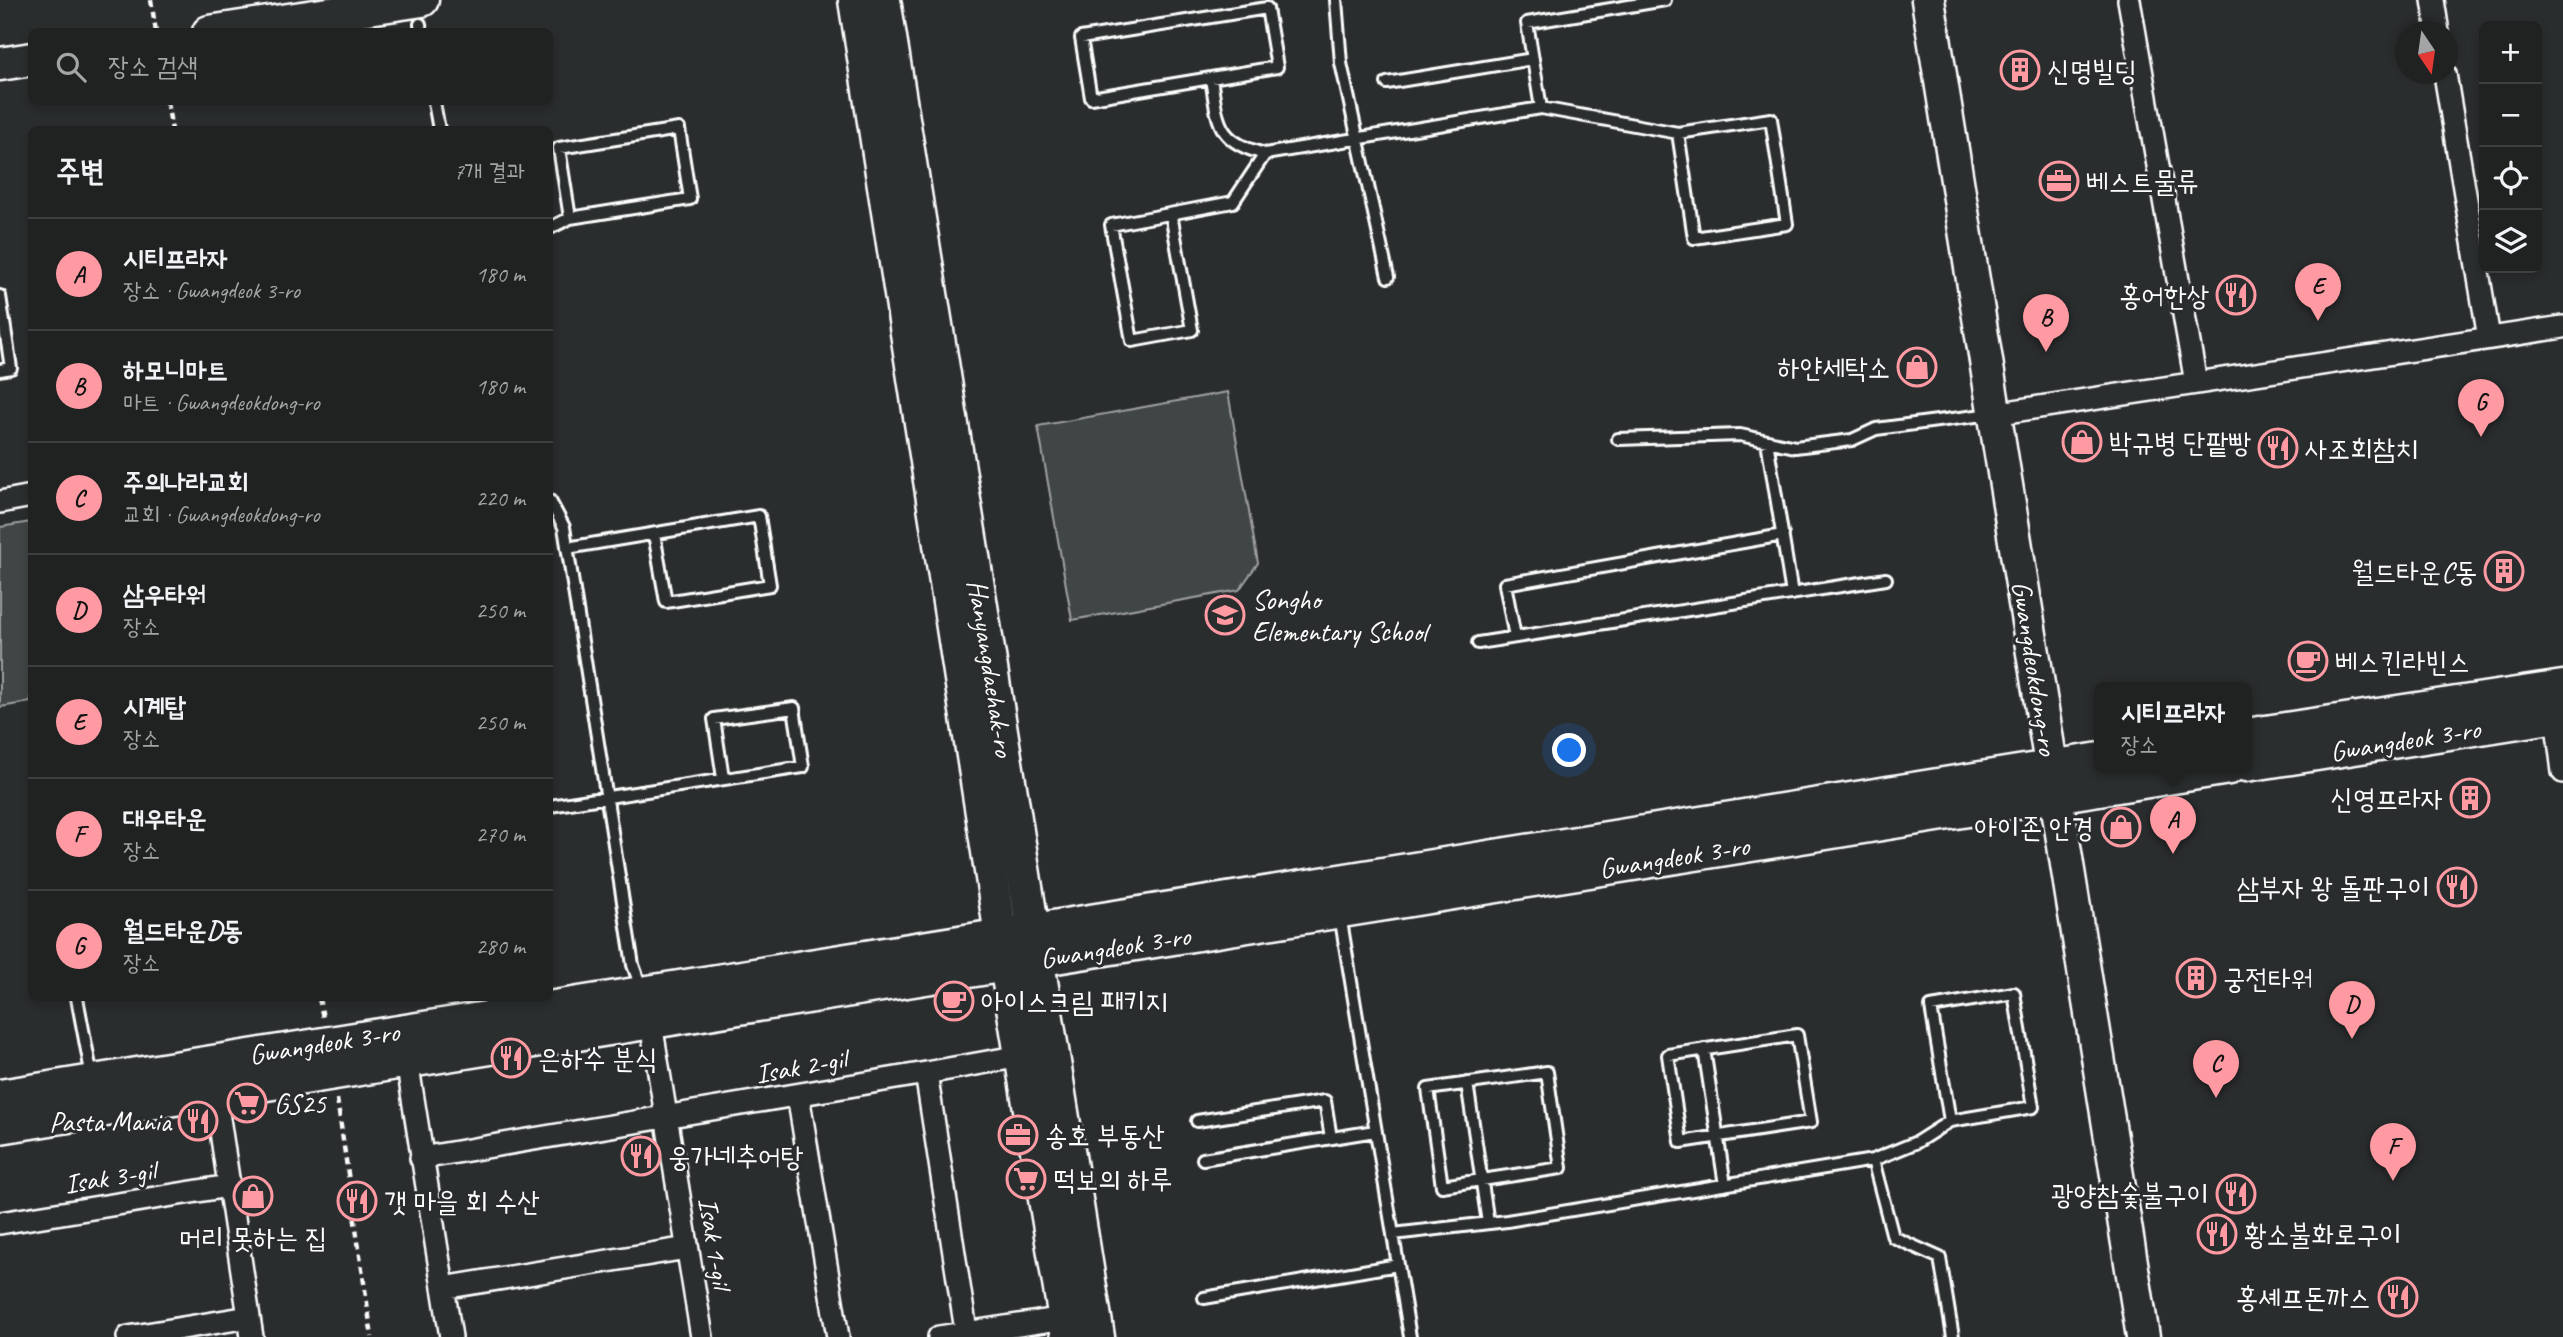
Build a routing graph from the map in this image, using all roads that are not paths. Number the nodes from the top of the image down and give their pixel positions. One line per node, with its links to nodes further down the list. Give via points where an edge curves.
1 (855, 0): 57 (street, Hanyangdaehak-ro)
2 (884, 0): 56 (street, Hanyangdaehak-ro)
3 (1336, 0): 21 (lane, via 1341,63)
4 (1665, 0): 11 (lane, via 1527,23)
5 (1927, 0): 32 (street, Gwangdeokdong-ro)
6 (2129, 0): 31 (street)
7 (2432, 0): 9 (street)
8 (421, 18): 10 (street)
9 (2436, 21)
10 (270, 28)
11 (1533, 59): 15 (lane); 18 (lane)
12 (28, 60): 13 (street)
13 (0, 64)
14 (1211, 78): 14 (lane, via 1091,98 1081,38 1267,8 1277,67); 22 (lane, via 1218,122 1226,137 1242,149)
15 (1387, 83)
16 (2447, 84): 29 (street)
17 (435, 105): 19 (lane)
18 (1541, 108): 20 (lane); 21 (lane)
19 (438, 126)
20 (1678, 133): 20 (lane, via 1771,119 1787,224 1694,238)
21 (1358, 139): 22 (lane); 26 (lane)
22 (1265, 154): 23 (lane, via 1233,202)
23 (1171, 214): 23 (lane, via 1192,330 1132,341 1111,225)
24 (570, 218): 24 (lane, via 690,199 679,129 559,148); 25 (lane)
25 (553, 226)
26 (1388, 277)
27 (0, 296): 30 (lane, via 11,368)
28 (2563, 327): 29 (street)
29 (2489, 338): 31 (street)
30 (0, 370)
31 (2196, 383): 32 (street)
32 (1994, 414): 34 (lane, via 1876,429 1841,442 1794,447); 52 (street, Gwangdeokdong-ro)
33 (1618, 439): 34 (lane, via 1740,435)
34 (1767, 441): 39 (lane)
35 (28, 497): 36 (street)
36 (0, 502)
37 (553, 507): 40 (lane, via 564,527)
38 (654, 534): 38 (lane, via 666,601 770,585 759,516); 40 (lane)
39 (1783, 535): 42 (lane); 43 (lane, via 1505,584)
40 (567, 548): 53 (lane)
41 (1886, 579): 42 (lane)
42 (1792, 594): 43 (lane)
43 (1515, 637): 44 (lane)
44 (1478, 643)
45 (2561, 706): 46 (street, Gwangdeok 3-ro); 48 (street, Gwangdeok 3-ro); 49 (street)
46 (2252, 734)
47 (2094, 761): 52 (street, Gwangdeok 3-ro)
48 (2252, 764)
49 (2563, 772)
50 (2161, 773): 52 (street, Gwangdeok 3-ro)
51 (723, 778): 51 (lane, via 714,719 794,708 803,767); 53 (lane)
52 (2053, 781): 55 (street, Gwangdeok 3-ro); 56 (street, Gwangdeok 3-ro); 100 (street, Gwangdeokdong-ro)
53 (606, 796): 54 (lane); 59 (lane, via 633,965)
54 (553, 805)
55 (1340, 911): 56 (street, Gwangdeok 3-ro); 74 (lane)
56 (1035, 945): 57 (street, Gwangdeok 3-ro); 90 (street, Hanyangdaehak-ro)
57 (1003, 950): 59 (street, Gwangdeok 3-ro); 61 (street, Hanyangdaehak-ro)
58 (78, 1001): 69 (lane)
59 (648, 1007): 62 (street, Gwangdeok 3-ro); 63 (street, Gwangdeok 3-ro); 70 (street, Isak 1-gil)
60 (1704, 1049): 75 (lane); 75 (lane, via 1668,1055 1681,1142); 75 (lane, via 1797,1035 1811,1122)
61 (1021, 1056): 64 (street, Isak 2-gil); 90 (street, Hanyangdaehak-ro)
62 (330, 1058): 63 (street, Gwangdeok 3-ro); 66 (street, Gwangdeok 3-ro); 69 (street, Gwangdeok 3-ro)
63 (407, 1061): 77 (street)
64 (926, 1073): 67 (street, Isak 2-gil); 92 (street)
65 (1467, 1083): 80 (lane); 80 (lane, via 1428,1089 1442,1186); 80 (lane, via 1547,1072 1561,1168)
66 (215, 1092): 69 (street, Gwangdeok 3-ro); 82 (street)
67 (798, 1095): 70 (street, Isak 2-gil); 96 (street)
68 (0, 1096): 69 (street, Gwangdeok 3-ro)
69 (96, 1096): 73 (street, Gwangdeok 3-ro)
70 (666, 1117): 77 (street, Isak 2-gil); 86 (street, Isak 1-gil)
71 (1197, 1121): 76 (lane, via 1325,1101)
72 (1950, 1121): 72 (lane, via 2033,1107 2014,993 1931,1007); 79 (lane, via 1917,1142)
73 (0, 1126)
74 (1376, 1131): 76 (lane); 85 (lane)
75 (1717, 1136): 81 (lane)
76 (1331, 1138): 78 (lane)
77 (421, 1158): 88 (street)
78 (1203, 1159)
79 (1873, 1160): 81 (lane); 99 (lane, via 1893,1237 1940,1258)
80 (1481, 1180): 84 (lane)
81 (1725, 1185): 84 (lane)
82 (229, 1186): 83 (street, Isak 3-gil); 91 (street)
83 (0, 1223)
84 (1488, 1223): 85 (lane)
85 (1393, 1234): 87 (lane)
86 (687, 1248): 88 (street); 95 (street, Isak 1-gil)
87 (1398, 1265): 89 (lane); 98 (lane)
88 (443, 1288): 94 (street)
89 (1204, 1298)
90 (1081, 1326): 92 (street)
91 (251, 1327): 93 (street)
92 (967, 1335): 97 (street)
93 (128, 1337)
94 (451, 1337)
95 (702, 1337)
96 (838, 1337)
97 (939, 1337)
98 (1410, 1337)
99 (1953, 1337)
100 (2143, 1337)

